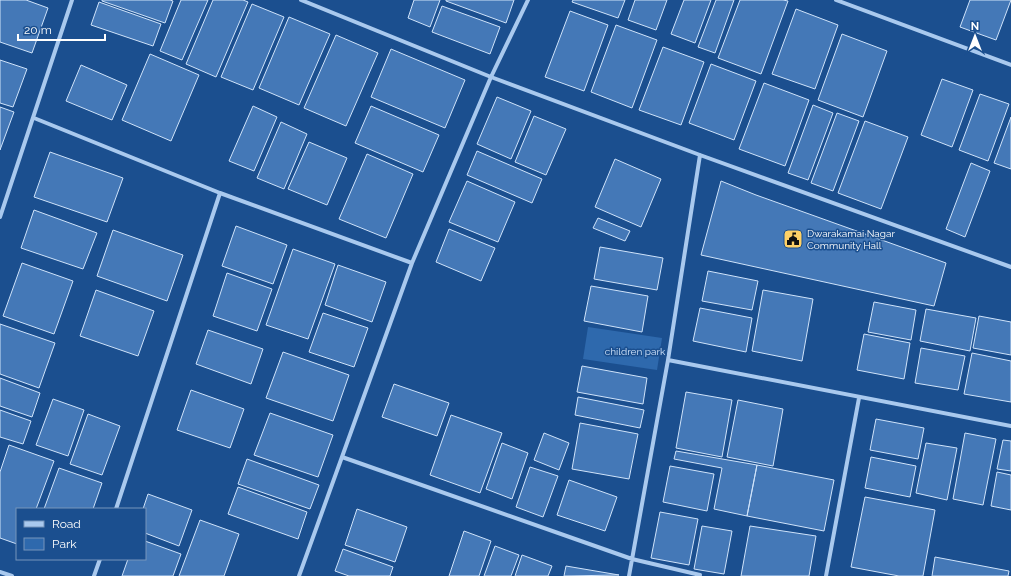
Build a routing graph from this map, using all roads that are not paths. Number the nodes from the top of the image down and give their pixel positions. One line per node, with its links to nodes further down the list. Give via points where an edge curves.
1 (72, 0): 7 (street)
2 (301, 0): 6 (street)
3 (528, 0): 6 (street)
4 (836, 0): 5 (street)
5 (1011, 65)
6 (491, 77): 8 (street); 11 (street)
7 (34, 118): 9 (street); 10 (street)
8 (700, 155): 12 (street); 13 (street)
9 (220, 194): 11 (street); 17 (street)
10 (0, 217)
11 (412, 263): 16 (street)
12 (1011, 267)
13 (668, 360): 14 (street); 18 (street)
14 (859, 398): 15 (street); 26 (street)
15 (1011, 426)
16 (342, 457): 18 (street); 24 (street)
17 (116, 508)
18 (632, 559): 21 (street); 25 (street)
19 (100, 560): 23 (street)
20 (0, 572): 22 (street)
21 (700, 575)
22 (12, 576)
23 (94, 576)
24 (299, 576)
25 (629, 576)
26 (826, 576)

